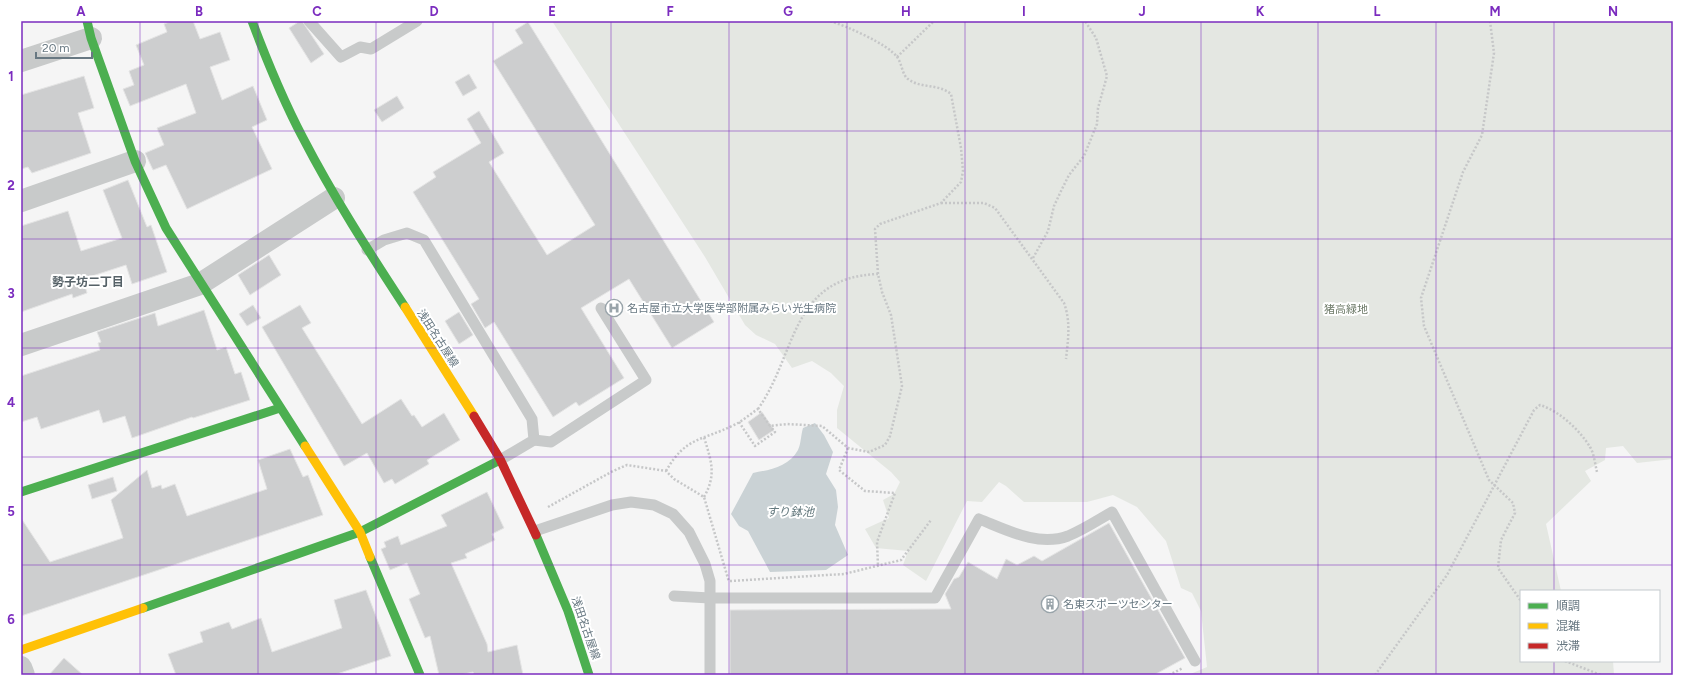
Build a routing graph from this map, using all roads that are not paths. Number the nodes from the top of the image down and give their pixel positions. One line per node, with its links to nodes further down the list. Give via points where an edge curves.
1 (252, 21): 7 (street, 浅田名古屋線, via 267,62)
2 (309, 21): 3 (lane, via 341,57 360,47 371,49)
3 (416, 21)
4 (89, 29): 5 (street); 6 (street)
5 (21, 61)
6 (135, 161): 8 (street); 10 (street, via 166,228)
7 (334, 198): 9 (street, 浅田名古屋線); 10 (street)
8 (21, 201)
9 (367, 250): 14 (lane, via 384,240 407,233 424,240 532,419); 15 (street, 浅田名古屋線)
10 (200, 284): 12 (street); 13 (street)
11 (601, 308): 14 (lane, via 646,380 551,442)
12 (21, 345)
13 (280, 408): 16 (street); 18 (street)
14 (534, 440): 15 (lane)
15 (500, 460): 17 (street, 浅田名古屋線); 18 (street)
16 (21, 492)
17 (535, 531): 20 (lane, via 612,505 631,502 654,505 673,514 689,532 705,564 710,581); 26 (street, 浅田名古屋線, via 574,623)
18 (360, 532): 21 (street); 24 (street)
19 (674, 596): 20 (lane)
20 (710, 598): 22 (lane, via 935,598 979,519 1020,535 1053,540 1068,536 1112,512); 27 (lane)
21 (21, 650)
22 (1195, 661)
23 (21, 667): 25 (street)
24 (415, 673)
25 (24, 675)
26 (589, 675)
27 (710, 675)

